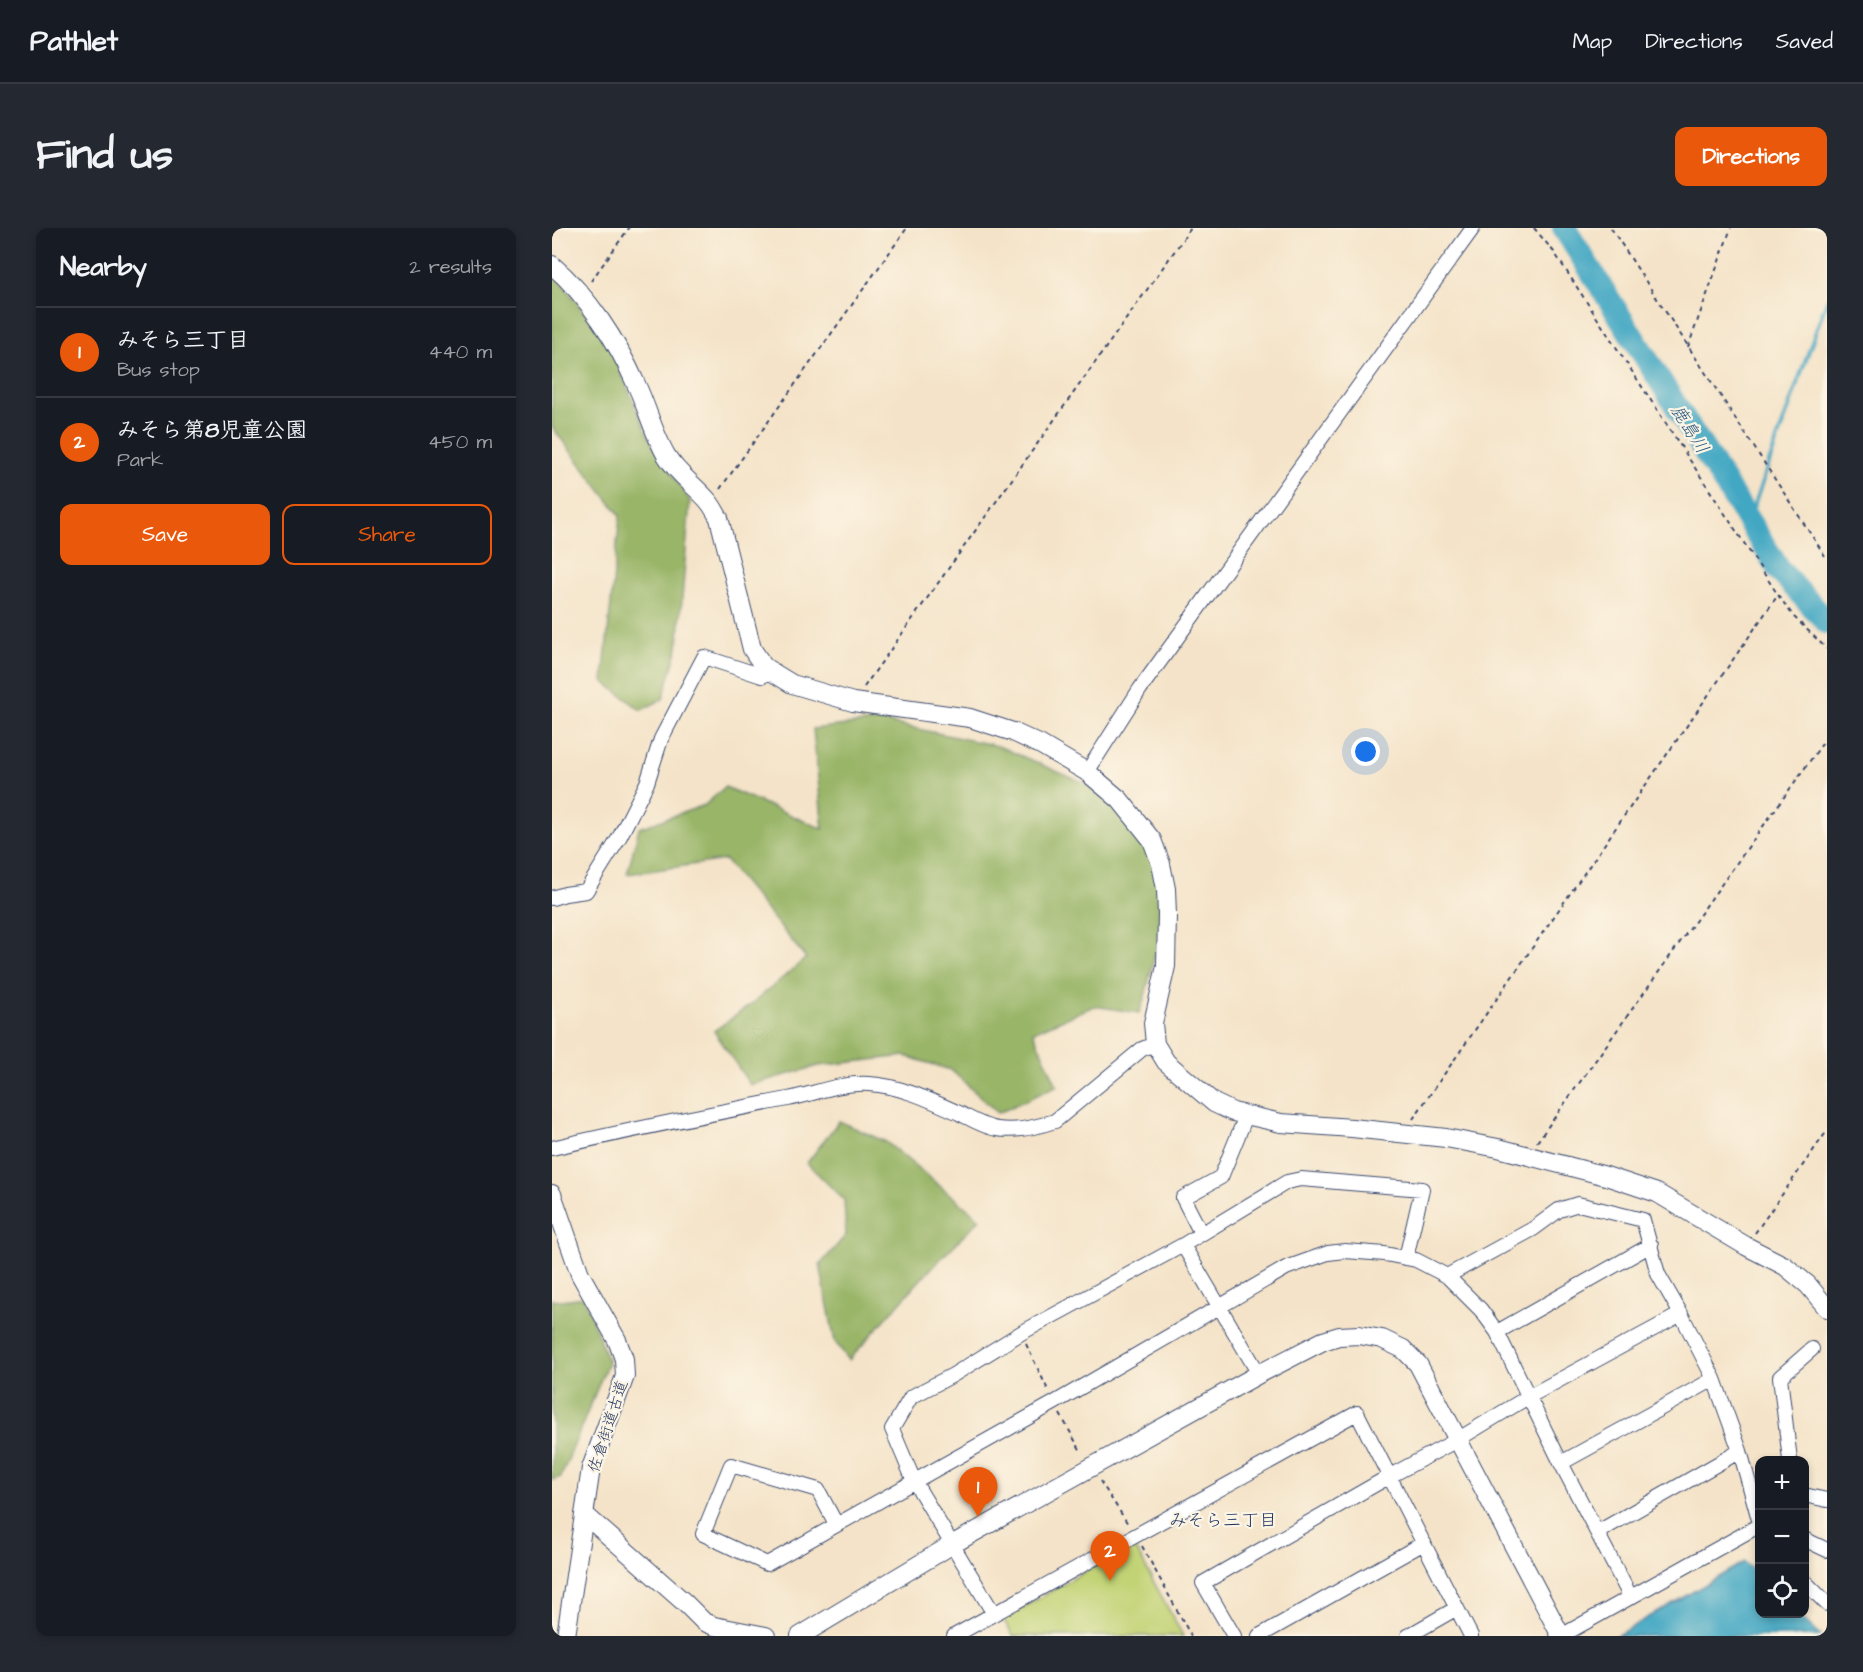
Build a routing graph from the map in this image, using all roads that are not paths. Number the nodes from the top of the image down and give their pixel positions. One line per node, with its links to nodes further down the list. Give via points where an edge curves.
1 (1473, 228): 4 (street, via 1140,689)
2 (552, 265): 3 (street, via 603,324 626,362 668,459 710,503 719,518 752,649)
3 (771, 672): 4 (street, via 792,684 853,702 970,718 1041,745); 5 (street, via 762,676 704,657 661,739 647,783 586,891)
4 (1087, 772): 6 (street, via 1120,800 1152,840 1161,864 1167,906 1166,966 1153,1023)
5 (552, 898)
6 (1155, 1044): 7 (street, via 1166,1062 1214,1103); 8 (street, via 1142,1049 1055,1121 1042,1125 996,1129 906,1090 868,1083)
7 (1246, 1116): 10 (street, via 1221,1177 1183,1198); 16 (street, via 1281,1123 1446,1138 1606,1176 1657,1193 1785,1266)
8 (552, 1148)
9 (552, 1194): 31 (street, 佐倉街道古道, via 580,1274 624,1359 625,1376 594,1460)
10 (1201, 1233): 11 (street); 13 (street, via 1287,1182 1309,1180 1422,1189)
11 (1183, 1245): 15 (street); 28 (street, via 911,1397 892,1430)
12 (1651, 1245): 14 (street, via 1643,1220 1578,1204 1559,1210 1533,1229); 17 (street, via 1658,1274); 18 (street)
13 (1406, 1258): 14 (street); 15 (street, via 1328,1252 1286,1268)
14 (1447, 1276): 18 (street)
15 (1220, 1306): 20 (street); 28 (street)
16 (1827, 1308)
17 (1681, 1314): 21 (street); 22 (street)
18 (1497, 1332): 22 (street)
19 (1812, 1349): 25 (street, via 1780,1377)
20 (1258, 1374): 23 (street, via 1339,1336 1382,1339 1403,1349 1418,1364); 38 (street)
21 (1714, 1378): 24 (street); 26 (street)
22 (1528, 1397): 23 (street); 26 (street)
23 (1457, 1440): 27 (street); 53 (street)
24 (1740, 1451): 32 (street); 35 (street)
25 (1789, 1456)
26 (1561, 1463): 35 (street)
27 (1390, 1476): 37 (street); 44 (street, via 1357,1413); 49 (street, via 1203,1583)
28 (914, 1481): 33 (street); 38 (street)
29 (1809, 1496): 30 (street)
30 (1827, 1500)
31 (584, 1514): 45 (street, 佐倉街道古道); 46 (street, via 704,1622)
32 (1755, 1519)
33 (836, 1524): 33 (street, via 767,1564 703,1534 730,1465 818,1490)
34 (1755, 1529): 41 (street)
35 (1598, 1532): 41 (street)
36 (1809, 1541): 39 (street)
37 (1424, 1543): 43 (street); 50 (street)
38 (953, 1544): 44 (street); 47 (street)
39 (1827, 1550)
40 (1809, 1586): 42 (street)
41 (1630, 1596): 53 (street)
42 (1827, 1604)
43 (1457, 1608): 51 (street); 52 (street)
44 (994, 1614): 48 (street)
45 (566, 1636)
46 (766, 1636)
47 (800, 1636)
48 (954, 1636)
49 (1234, 1636)
50 (1259, 1636)
51 (1408, 1636)
52 (1471, 1636)
53 (1561, 1636)

